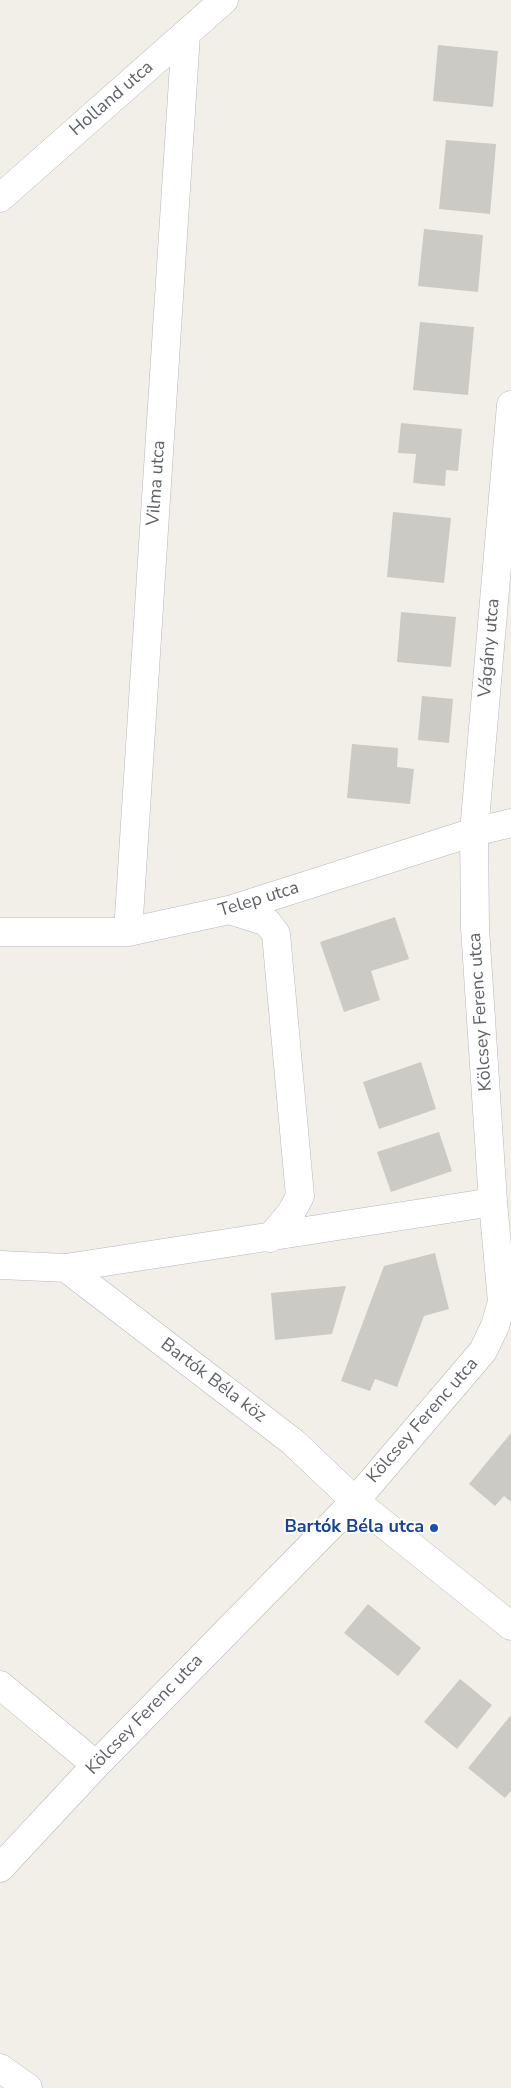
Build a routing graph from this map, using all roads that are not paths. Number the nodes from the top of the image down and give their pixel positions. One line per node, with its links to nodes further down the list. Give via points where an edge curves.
1 (224, 0): 2 (street, Holland utca)
2 (186, 34): 3 (street, Holland utca); 9 (street, Vilma utca)
3 (0, 198)
4 (511, 405): 6 (street, Vágány utca)
5 (511, 823): 6 (street, Telep utca)
6 (474, 832): 7 (street, Telep utca); 10 (street, Kölcsey Ferenc utca, via 475,928)
7 (229, 910): 9 (street, Telep utca); 11 (street, via 267,922 276,934 300,1196 291,1213)
8 (0, 932): 9 (street, Telep utca)
9 (128, 932)
10 (493, 1202): 11 (street); 14 (street, Kölcsey Ferenc utca, via 502,1302 495,1326 483,1351)
11 (270, 1238): 13 (street)
12 (0, 1265): 13 (street)
13 (66, 1268): 14 (street, Bartók Béla köz, via 293,1442)
14 (354, 1501): 15 (street); 17 (street, Kölcsey Ferenc utca)
15 (511, 1626)
16 (0, 1685): 17 (street)
17 (96, 1765): 18 (street, Kölcsey Ferenc utca)
18 (0, 1868)
19 (0, 2068): 20 (street)
20 (28, 2088)

